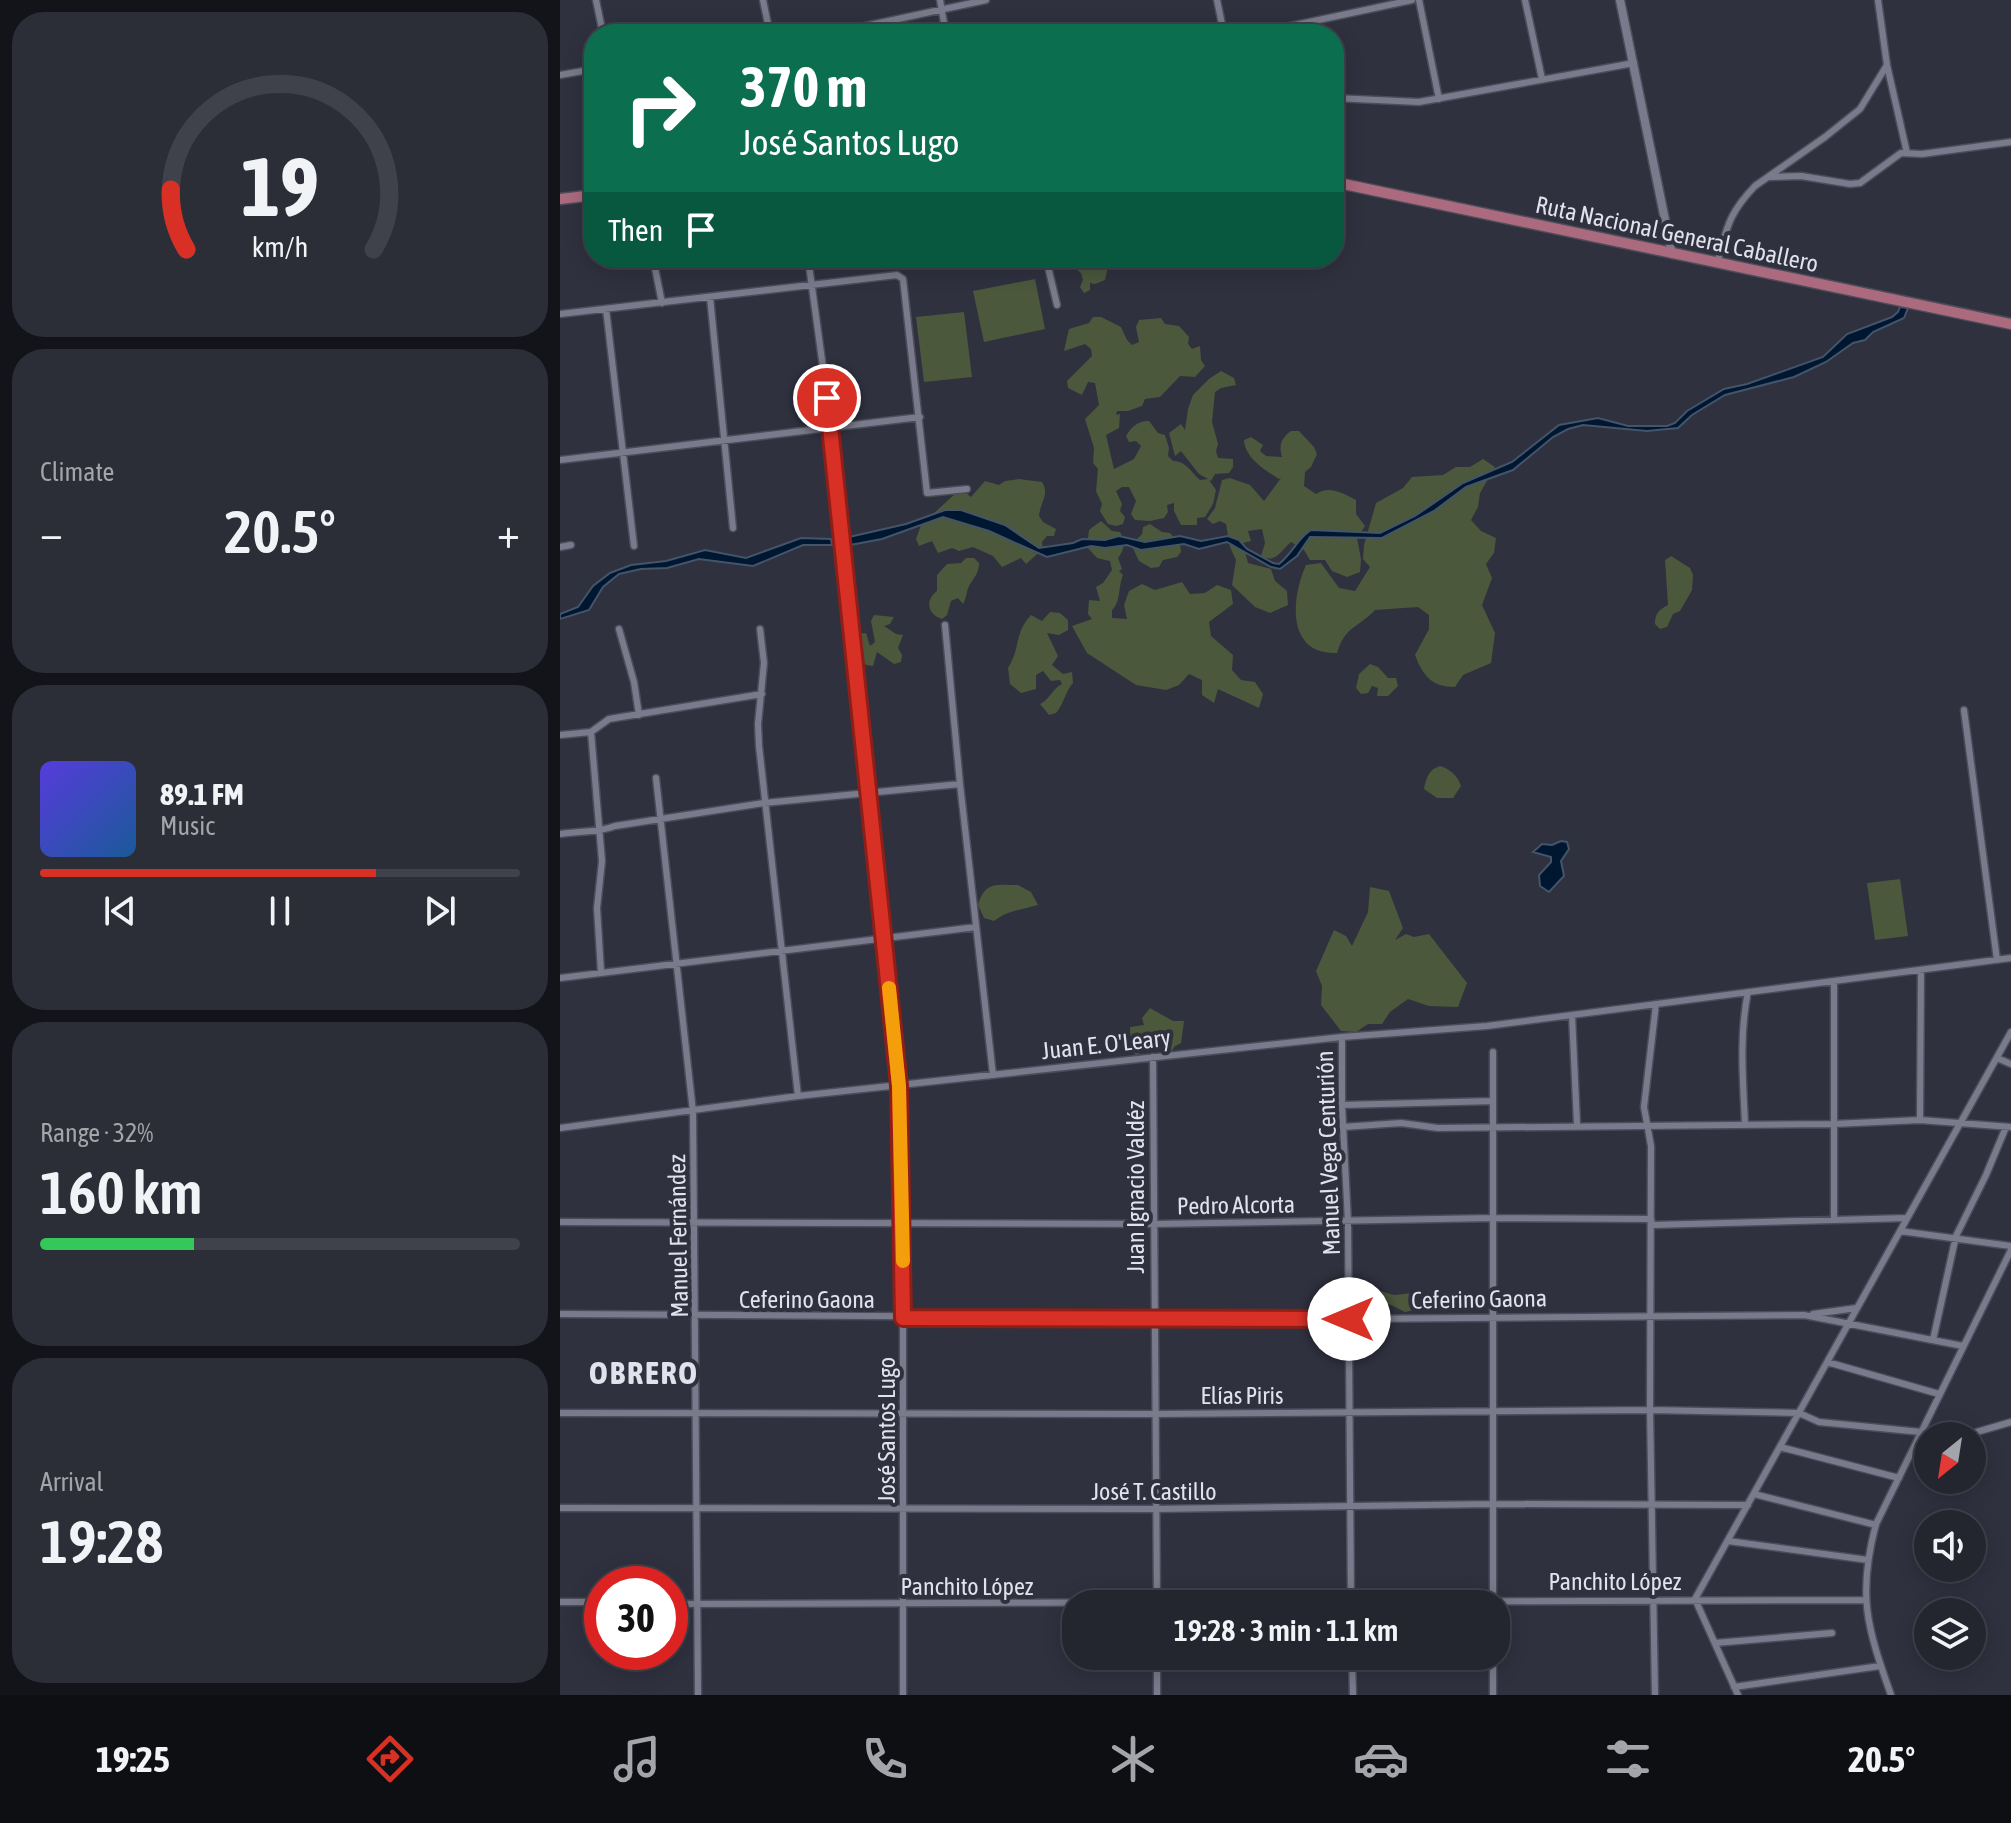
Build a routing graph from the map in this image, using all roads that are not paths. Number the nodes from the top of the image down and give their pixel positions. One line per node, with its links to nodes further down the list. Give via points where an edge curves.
1 (596, 0): 12 (street)
2 (763, 0): 13 (street)
3 (940, 0): 11 (street)
4 (986, 0): 11 (street)
5 (1217, 0): 16 (street)
6 (1412, 0): 17 (street)
7 (1419, 0): 24 (street)
8 (1525, 0): 22 (street)
9 (1620, 0): 18 (street)
10 (1878, 0): 19 (street)
11 (942, 10): 14 (street); 15 (street)
12 (601, 24)
13 (768, 24)
14 (876, 24)
15 (944, 24)
16 (1222, 24)
17 (1300, 24)
18 (1634, 63): 22 (street); 31 (street)
19 (1887, 65): 26 (street); 27 (street, via 1860,109)
20 (584, 71): 21 (street)
21 (560, 75)
22 (1542, 79): 24 (street)
23 (1344, 98): 24 (street)
24 (1439, 99)
25 (2011, 142): 26 (street)
26 (1907, 153): 27 (street, via 1860,183)
27 (1770, 177): 32 (street, via 1733,210)
28 (1344, 184): 31 (highway, Ruta Nacional General Caballero)
29 (584, 196): 30 (highway)
30 (560, 199)
31 (1672, 254): 32 (highway, Ruta Nacional General Caballero)
32 (1717, 263): 42 (highway, Ruta Nacional General Caballero)
33 (655, 268): 38 (street)
34 (810, 268): 36 (street, José Santos Lugo)
35 (1048, 268): 39 (street)
36 (813, 285): 37 (street); 43 (street, via 897,275 903,279); 44 (street, José Santos Lugo)
37 (710, 297): 38 (street); 45 (street)
38 (662, 303): 40 (street)
39 (1057, 305)
40 (606, 309): 41 (street); 46 (street)
41 (560, 314)
42 (2011, 324)
43 (920, 417): 44 (street); 48 (street, via 927,493)
44 (831, 426): 45 (street); 63 (street, José Santos Lugo)
45 (724, 439): 46 (street); 49 (street)
46 (621, 452): 47 (street); 51 (street)
47 (560, 460)
48 (967, 489)
49 (733, 528)
50 (571, 545): 52 (street)
51 (634, 546)
52 (560, 547)
53 (945, 625): 62 (street)
54 (619, 629): 58 (street)
55 (760, 629): 56 (street)
56 (762, 694): 58 (street); 64 (street, via 758,724)
57 (1964, 710): 72 (street)
58 (639, 715): 59 (street, via 609,719)
59 (591, 732): 60 (street); 66 (street)
60 (560, 735)
61 (656, 778): 65 (street, Manuel Fernández)
62 (960, 784): 63 (street); 68 (street)
63 (867, 791): 64 (street); 69 (street, José Santos Lugo)
64 (764, 803): 65 (street); 70 (street)
65 (661, 818): 66 (street); 73 (street, Manuel Fernández)
66 (598, 832): 67 (street); 75 (street)
67 (560, 834)
68 (976, 927): 69 (street); 87 (street)
69 (884, 938): 70 (street); 88 (street, José Santos Lugo)
70 (782, 950): 73 (street); 89 (street)
71 (2011, 958): 72 (street, Juan E. O'Leary)
72 (1997, 960): 74 (street, Juan E. O'Leary)
73 (677, 962): 75 (street); 92 (street, Manuel Fernández)
74 (1921, 970): 77 (street, Juan E. O'Leary); 93 (street)
75 (601, 972): 76 (street)
76 (560, 978)
77 (1834, 982): 78 (street, Juan E. O'Leary); 97 (street)
78 (1748, 992): 79 (street, Juan E. O'Leary); 96 (street, via 1742,1041)
79 (1656, 1004): 80 (street, Juan E. O'Leary); 99 (street)
80 (1572, 1015): 82 (street, Juan E. O'Leary); 95 (street)
81 (2011, 1032): 85 (street)
82 (1342, 1037): 84 (street, Juan E. O'Leary); 91 (street, Manuel Vega Centurión)
83 (1493, 1052): 90 (street)
84 (1153, 1057): 87 (street, Juan E. O'Leary); 111 (street, Juan Ignacio Valdéz)
85 (1997, 1058): 86 (street); 94 (street)
86 (2011, 1064)
87 (993, 1075): 88 (street, Juan E. O'Leary)
88 (899, 1086): 89 (street, Juan E. O'Leary); 110 (street, José Santos Lugo)
89 (798, 1096): 92 (street, Juan E. O'Leary)
90 (1493, 1101): 91 (street); 98 (street)
91 (1342, 1105): 100 (street, Manuel Vega Centurión)
92 (693, 1112): 102 (street, Juan E. O'Leary); 106 (street, Manuel Fernández)
93 (1920, 1120): 94 (street); 97 (street)
94 (1960, 1123): 101 (street); 104 (street)
95 (1577, 1124): 98 (street); 99 (street)
96 (1745, 1124): 97 (street); 99 (street)
97 (1833, 1124): 107 (street)
98 (1492, 1125): 100 (street); 103 (street)
99 (1646, 1126): 105 (street)
100 (1343, 1127): 109 (street, Manuel Vega Centurión)
101 (2008, 1127): 113 (street)
102 (560, 1128)
103 (1493, 1218): 105 (street, Pedro Alcorta); 109 (street, Pedro Alcorta); 120 (street)
104 (1907, 1218): 107 (street, Pedro Alcorta); 112 (street)
105 (1651, 1219): 107 (street, Pedro Alcorta, via 1652,1225); 117 (street)
106 (696, 1220): 108 (street, Pedro Alcorta); 110 (street, Pedro Alcorta); 119 (street, Manuel Fernández)
107 (1834, 1220)
108 (560, 1222)
109 (1348, 1222): 111 (street, Pedro Alcorta); 123 (street, Manuel Vega Centurión)
110 (903, 1223): 111 (street, Pedro Alcorta); 121 (street, José Santos Lugo)
111 (1154, 1224): 122 (street, Juan Ignacio Valdéz)
112 (1900, 1231): 113 (street); 115 (street)
113 (1956, 1236): 114 (street); 125 (street)
114 (2011, 1248): 126 (street)
115 (1857, 1308): 118 (street); 124 (street)
116 (560, 1314): 119 (street, Ceferino Gaona)
117 (1651, 1315): 118 (street, Ceferino Gaona); 120 (street, Ceferino Gaona); 129 (street)
118 (1804, 1315): 124 (street, Ceferino Gaona)
119 (697, 1316): 121 (street, Ceferino Gaona); 135 (street, Manuel Fernández)
120 (1493, 1317): 123 (street, Ceferino Gaona); 131 (street)
121 (903, 1318): 122 (street, Ceferino Gaona); 130 (street, José Santos Lugo)
122 (1153, 1318): 123 (street, Ceferino Gaona); 136 (street, Juan Ignacio Valdéz)
123 (1349, 1319): 133 (street, Manuel Vega Centurión)
124 (1849, 1322): 125 (street, Ceferino Gaona); 127 (street)
125 (1933, 1340): 126 (street, Ceferino Gaona)
126 (1963, 1346): 128 (street)
127 (1827, 1362): 128 (street); 134 (street)
128 (1939, 1394): 137 (street)
129 (1650, 1410): 131 (street, Elías Piris); 134 (street, Elías Piris); 148 (street)
130 (903, 1412): 135 (street, Elías Piris); 136 (street, Elías Piris); 153 (street, José Santos Lugo)
131 (1493, 1412): 133 (street, Elías Piris); 147 (street)
132 (560, 1413): 135 (street, Elías Piris)
133 (1350, 1413): 136 (street, Elías Piris); 150 (street, Manuel Vega Centurión)
134 (1799, 1413): 140 (street, Elías Piris, via 1819,1422); 142 (street)
135 (697, 1414): 152 (street, Manuel Fernández)
136 (1154, 1414): 154 (street, Juan Ignacio Valdéz)
137 (1926, 1422)
138 (2011, 1422): 139 (street)
139 (1986, 1429)
140 (1914, 1431)
141 (1914, 1446): 144 (street)
142 (1780, 1447): 145 (street); 146 (street)
143 (1914, 1451): 144 (street)
144 (1911, 1452): 145 (street)
145 (1899, 1478): 155 (street)
146 (1754, 1494): 149 (street); 155 (street)
147 (1493, 1504): 148 (street, José T. Castillo); 150 (street, José T. Castillo); 160 (street)
148 (1651, 1504): 149 (street, José T. Castillo); 162 (street)
149 (1748, 1505): 156 (street)
150 (1350, 1507): 154 (street, José T. Castillo); 159 (street, Manuel Vega Centurión)
151 (560, 1508): 152 (street, José T. Castillo)
152 (695, 1509): 153 (street, José T. Castillo); 168 (street, Manuel Fernández)
153 (904, 1509): 154 (street, José T. Castillo); 169 (street, José Santos Lugo)
154 (1155, 1509): 158 (street, Juan Ignacio Valdéz)
155 (1876, 1525): 157 (street)
156 (1728, 1541): 157 (street); 161 (street)
157 (1868, 1560): 163 (street)
158 (1157, 1590)
159 (1351, 1590)
160 (1493, 1590)
161 (1695, 1599): 162 (street, Panchito López); 163 (street, Panchito López); 172 (street)
162 (1654, 1600): 166 (street, Panchito López); 183 (street)
163 (1865, 1600): 173 (street)
164 (560, 1602): 165 (street)
165 (584, 1602)
166 (1510, 1602)
167 (688, 1604): 168 (street, Panchito López)
168 (697, 1604): 169 (street, Panchito López); 178 (street, Manuel Fernández)
169 (903, 1604): 170 (street, Panchito López); 179 (street, José Santos Lugo)
170 (1062, 1604)
171 (1832, 1633): 172 (street)
172 (1715, 1643): 177 (street)
173 (1880, 1666): 177 (street); 185 (street)
174 (1157, 1670): 180 (street)
175 (1352, 1670): 181 (street)
176 (1493, 1670): 182 (street)
177 (1734, 1687): 184 (street)
178 (698, 1695)
179 (903, 1695)
180 (1157, 1695)
181 (1353, 1695)
182 (1493, 1695)
183 (1655, 1695)
184 (1738, 1695)
185 (1891, 1695)

